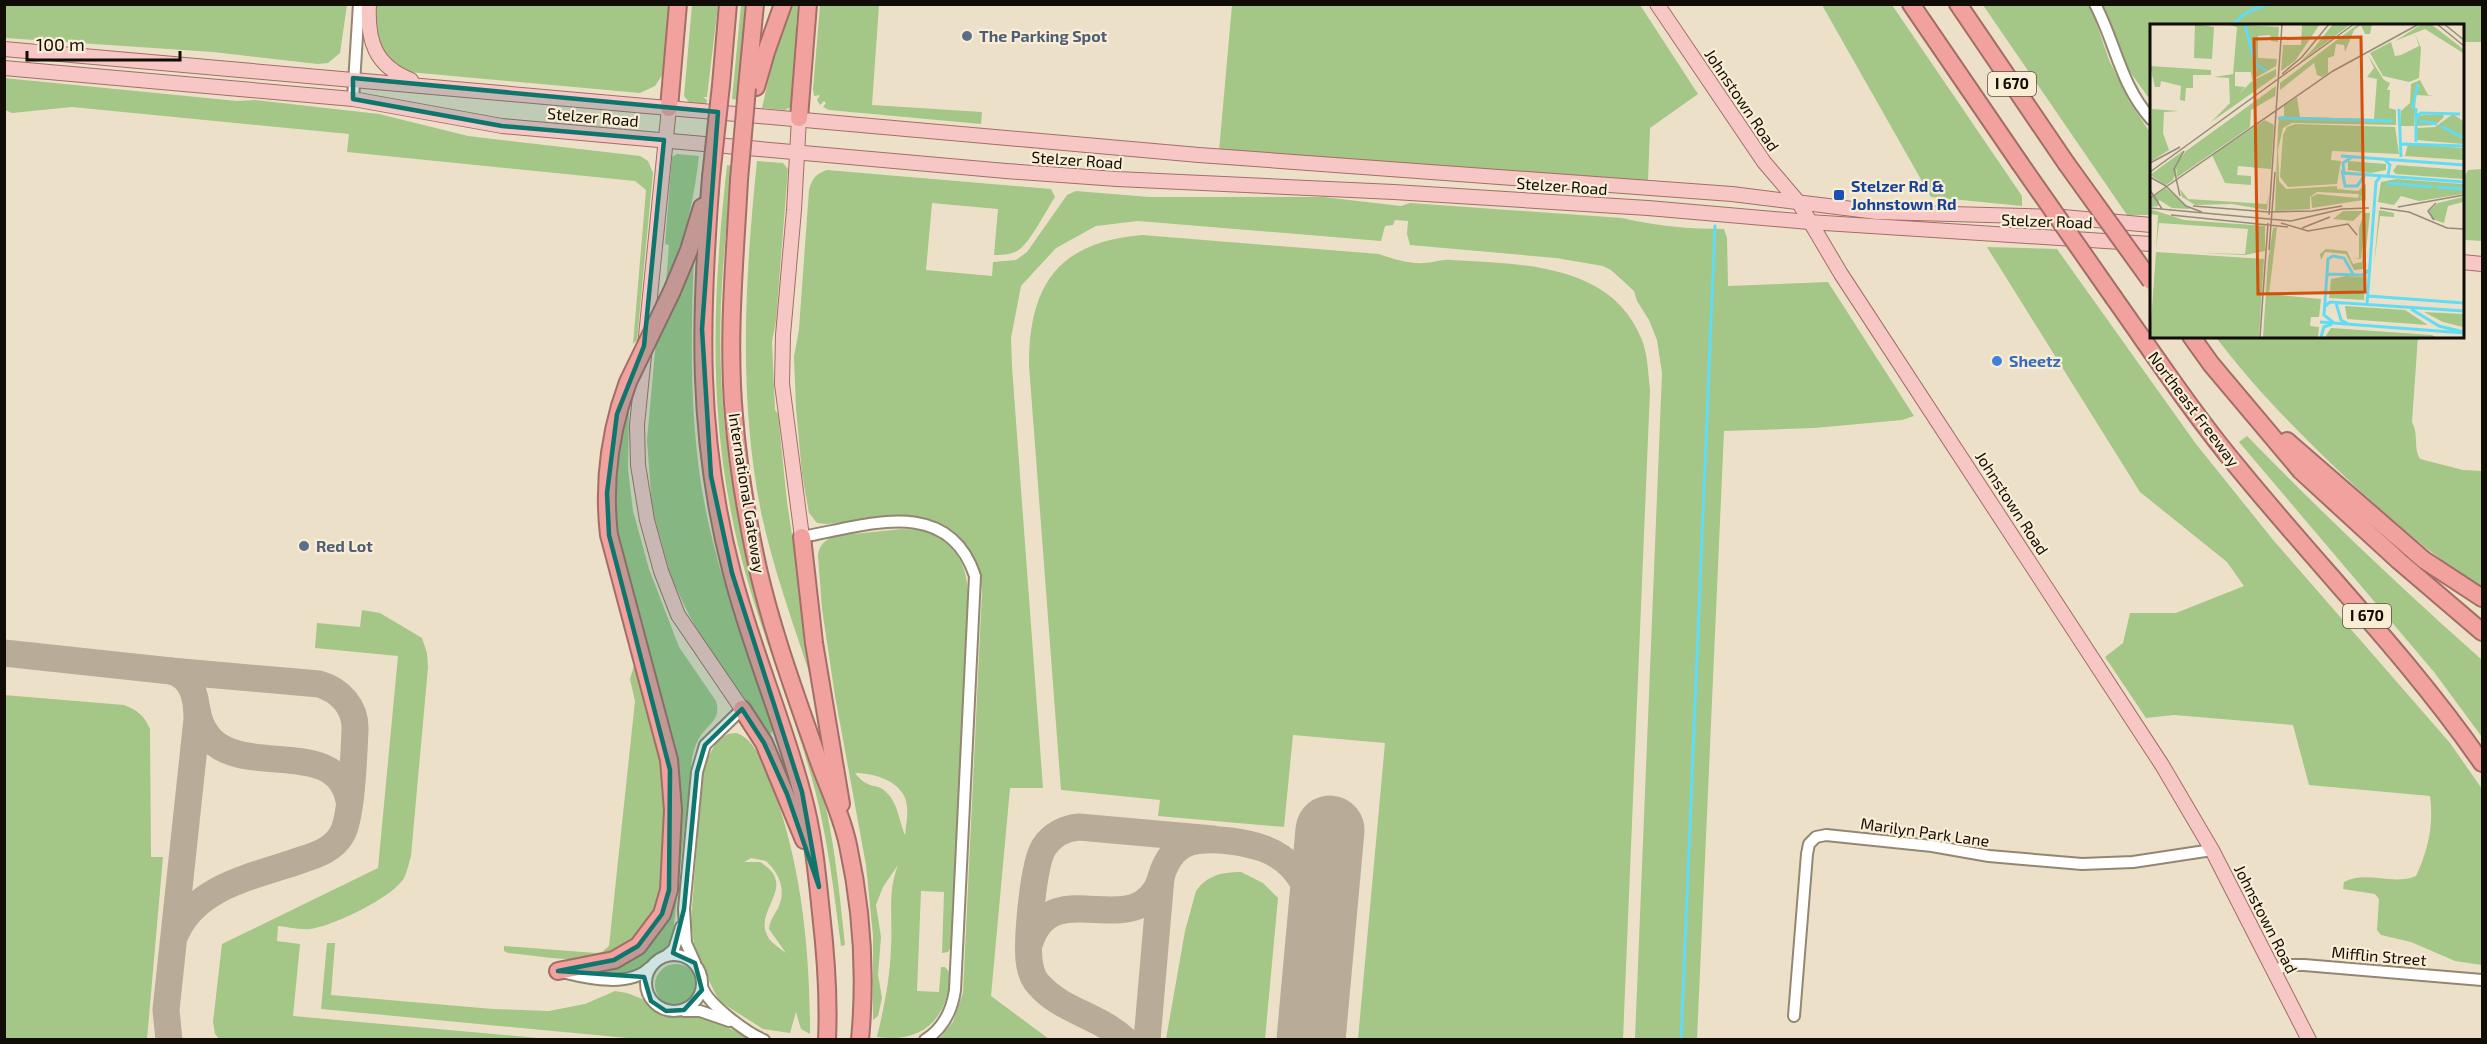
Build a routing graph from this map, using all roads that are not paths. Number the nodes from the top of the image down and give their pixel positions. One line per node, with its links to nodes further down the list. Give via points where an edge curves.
1 (359, 4): 14 (street)
2 (369, 4): 15 (main road, via 371,44 383,63 398,75)
3 (678, 4): 18 (highway)
4 (728, 4): 23 (highway, International Gateway, bridge)
5 (755, 4): 16 (highway)
6 (783, 4): 16 (highway)
7 (808, 4): 19 (highway)
8 (1657, 4): 24 (main road, Johnstown Road, via 1764,162)
9 (1911, 4): 37 (highway, Northeast Freeway / I 670, bridge, via 2190,406 2392,646)
10 (1958, 4): 30 (highway, I 670, bridge)
11 (2095, 4): 20 (street, via 2137,103)
12 (4, 49): 14 (main road, Stelzer Road)
13 (4, 69): 17 (main road, Stelzer Road)
14 (353, 78): 15 (main road, Stelzer Road); 17 (street)
15 (424, 85): 18 (main road, Stelzer Road)
16 (752, 88): 38 (highway, International Gateway, bridge, via 744,132 732,311 734,416 758,569 782,654)
17 (353, 99): 21 (main road, Stelzer Road, via 502,126)
18 (669, 108): 19 (main road, Stelzer Road); 21 (main road)
19 (799, 118): 22 (main road); 24 (main road, Stelzer Road, via 1199,155 1732,194)
20 (2150, 118)
21 (664, 140): 22 (main road, Stelzer Road); 36 (main road, via 637,425 638,465 646,520 678,615)
22 (797, 152): 25 (main road, Stelzer Road, via 1117,179 1648,208); 33 (main road, via 782,384)
23 (711, 177): 40 (highway, International Gateway, via 702,329 711,476 732,573 802,792 813,836); 45 (highway, bridge, via 689,250 628,382 607,480 609,535 669,760 674,810 669,891 662,914 638,946 614,960)
24 (1799, 203): 25 (main road, Johnstown Road); 26 (main road, Stelzer Road, via 1877,212)
25 (1809, 222): 27 (main road, Stelzer Road); 39 (main road, Johnstown Road, via 2152,749)
26 (2150, 225)
27 (2150, 244)
28 (2463, 262): 29 (main road)
29 (2482, 264)
30 (2150, 280)
31 (2192, 338): 32 (highway)
32 (2232, 389): 34 (highway, via 2424,560); 35 (highway, via 2301,471)
33 (802, 537): 38 (highway, via 814,643); 55 (street, via 882,523 921,522 956,541 975,576 955,990 947,1018)
34 (2482, 598)
35 (2481, 632)
36 (742, 709): 40 (highway, via 764,743 787,794); 41 (street, via 708,741 701,754)
37 (2482, 764)
38 (848, 843): 54 (highway, International Gateway, via 862,961)
39 (2212, 850): 46 (main road, Johnstown Road); 50 (street, Marilyn Park Lane, via 2133,862 2082,864 1856,838 1816,837 1806,854)
40 (819, 887): 53 (highway, International Gateway, via 827,961)
41 (684, 909): 42 (street, via 679,939); 43 (street, via 686,943)
42 (666, 956): 43 (street, via 678,955); 44 (street)
43 (694, 963): 48 (street)
44 (649, 968): 45 (street, via 640,976 627,978); 49 (street, via 645,985 651,1001 666,1011)
45 (558, 971)
46 (2274, 971): 47 (street, Mifflin Street, via 2304,964); 56 (main road, Johnstown Road)
47 (2482, 980)
48 (702, 984): 49 (street, via 692,1005); 51 (street, via 709,999)
49 (678, 1011): 51 (street, via 700,1011)
50 (1794, 1016)
51 (741, 1026): 52 (street)
52 (764, 1040)
53 (827, 1040)
54 (860, 1040)
55 (925, 1040)
56 (2309, 1040)

